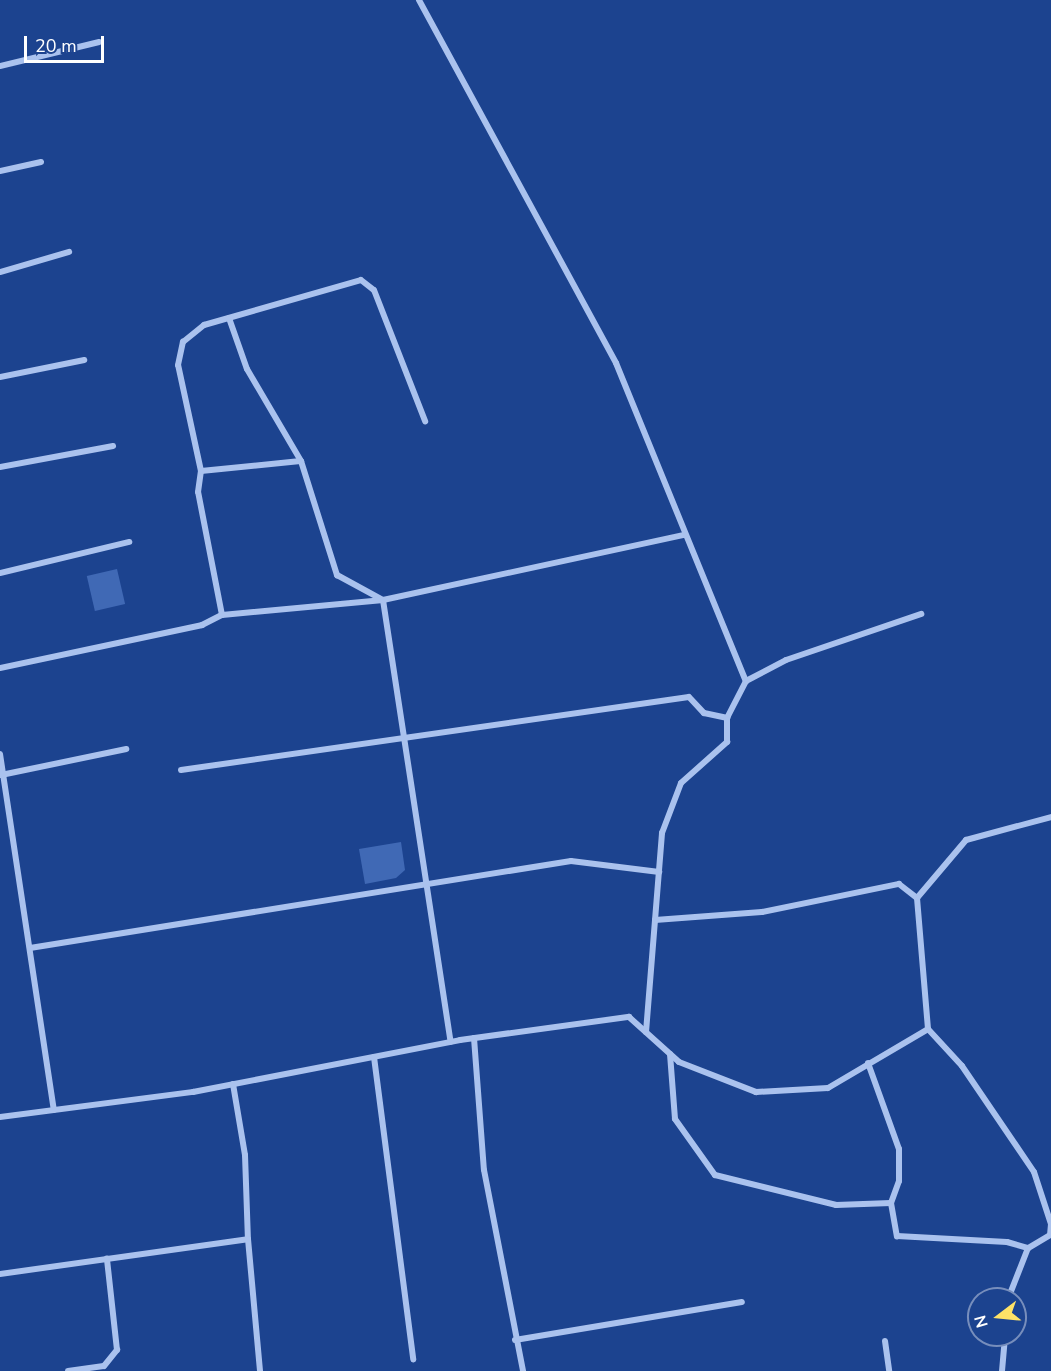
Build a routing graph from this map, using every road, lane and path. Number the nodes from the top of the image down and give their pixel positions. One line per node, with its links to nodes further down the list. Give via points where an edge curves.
1 (419, 0): 16 (street, via 616,363)
2 (99, 42): 3 (street)
3 (0, 66)
4 (41, 162): 5 (street)
5 (0, 171)
6 (69, 252): 7 (street)
7 (0, 272)
8 (228, 318): 11 (street, via 362,280 374,290); 13 (street, via 247,369); 15 (street, via 204,325 183,342 178,365)
9 (84, 360): 10 (street)
10 (0, 377)
11 (425, 420)
12 (113, 446): 14 (street)
13 (301, 461): 15 (street); 19 (street, via 337,575)
14 (0, 467)
15 (201, 471): 21 (street, via 198,492)
16 (684, 535): 19 (street); 23 (street, via 694,548)
17 (129, 542): 18 (street)
18 (0, 573)
19 (382, 600): 21 (street); 25 (street)
20 (921, 614): 23 (street, via 786,660)
21 (222, 615): 22 (street, via 202,625)
22 (0, 668)
23 (746, 681): 24 (street)
24 (727, 718): 25 (street, via 704,713 689,697); 31 (street, via 727,742 681,783 662,833)
25 (403, 738): 28 (street); 32 (street)
26 (126, 749): 29 (street)
27 (0, 754): 29 (street)
28 (181, 770)
29 (2, 775): 35 (street)
30 (1051, 817): 33 (street, via 966,840)
31 (659, 872): 32 (street, via 571,861); 34 (street)
32 (427, 882): 35 (street, via 337,901); 39 (street)
33 (917, 898): 34 (street, via 899,884 762,912); 36 (street)
34 (655, 920): 37 (street)
35 (30, 948): 44 (street)
36 (928, 1029): 42 (street); 47 (street, via 962,1066 1034,1172)
37 (646, 1032): 38 (street, via 629,1017); 40 (street)
38 (474, 1038): 39 (street); 54 (street, via 484,1170)
39 (451, 1042): 41 (street)
40 (670, 1054): 42 (street, via 756,1092 828,1088); 46 (street, via 675,1119 715,1175 836,1205)
41 (375, 1057): 43 (street); 57 (street)
42 (868, 1063): 46 (street, via 898,1149 899,1180)
43 (233, 1084): 44 (street); 48 (street, via 245,1155)
44 (54, 1110): 45 (street)
45 (0, 1117)
46 (891, 1203): 49 (street, via 897,1236 1007,1242)
47 (1051, 1224): 49 (street, via 1050,1235)
48 (248, 1239): 50 (street); 59 (street)
49 (1028, 1248): 52 (street)
50 (107, 1259): 51 (street); 58 (street, via 117,1350 104,1366)
51 (0, 1274)
52 (1013, 1287)
53 (742, 1302): 54 (street)
54 (515, 1340): 60 (street)
55 (885, 1341): 61 (street)
56 (1004, 1347): 62 (street)
57 (413, 1359)
58 (68, 1371)
59 (260, 1371)
60 (523, 1371)
61 (889, 1371)
62 (1002, 1371)

